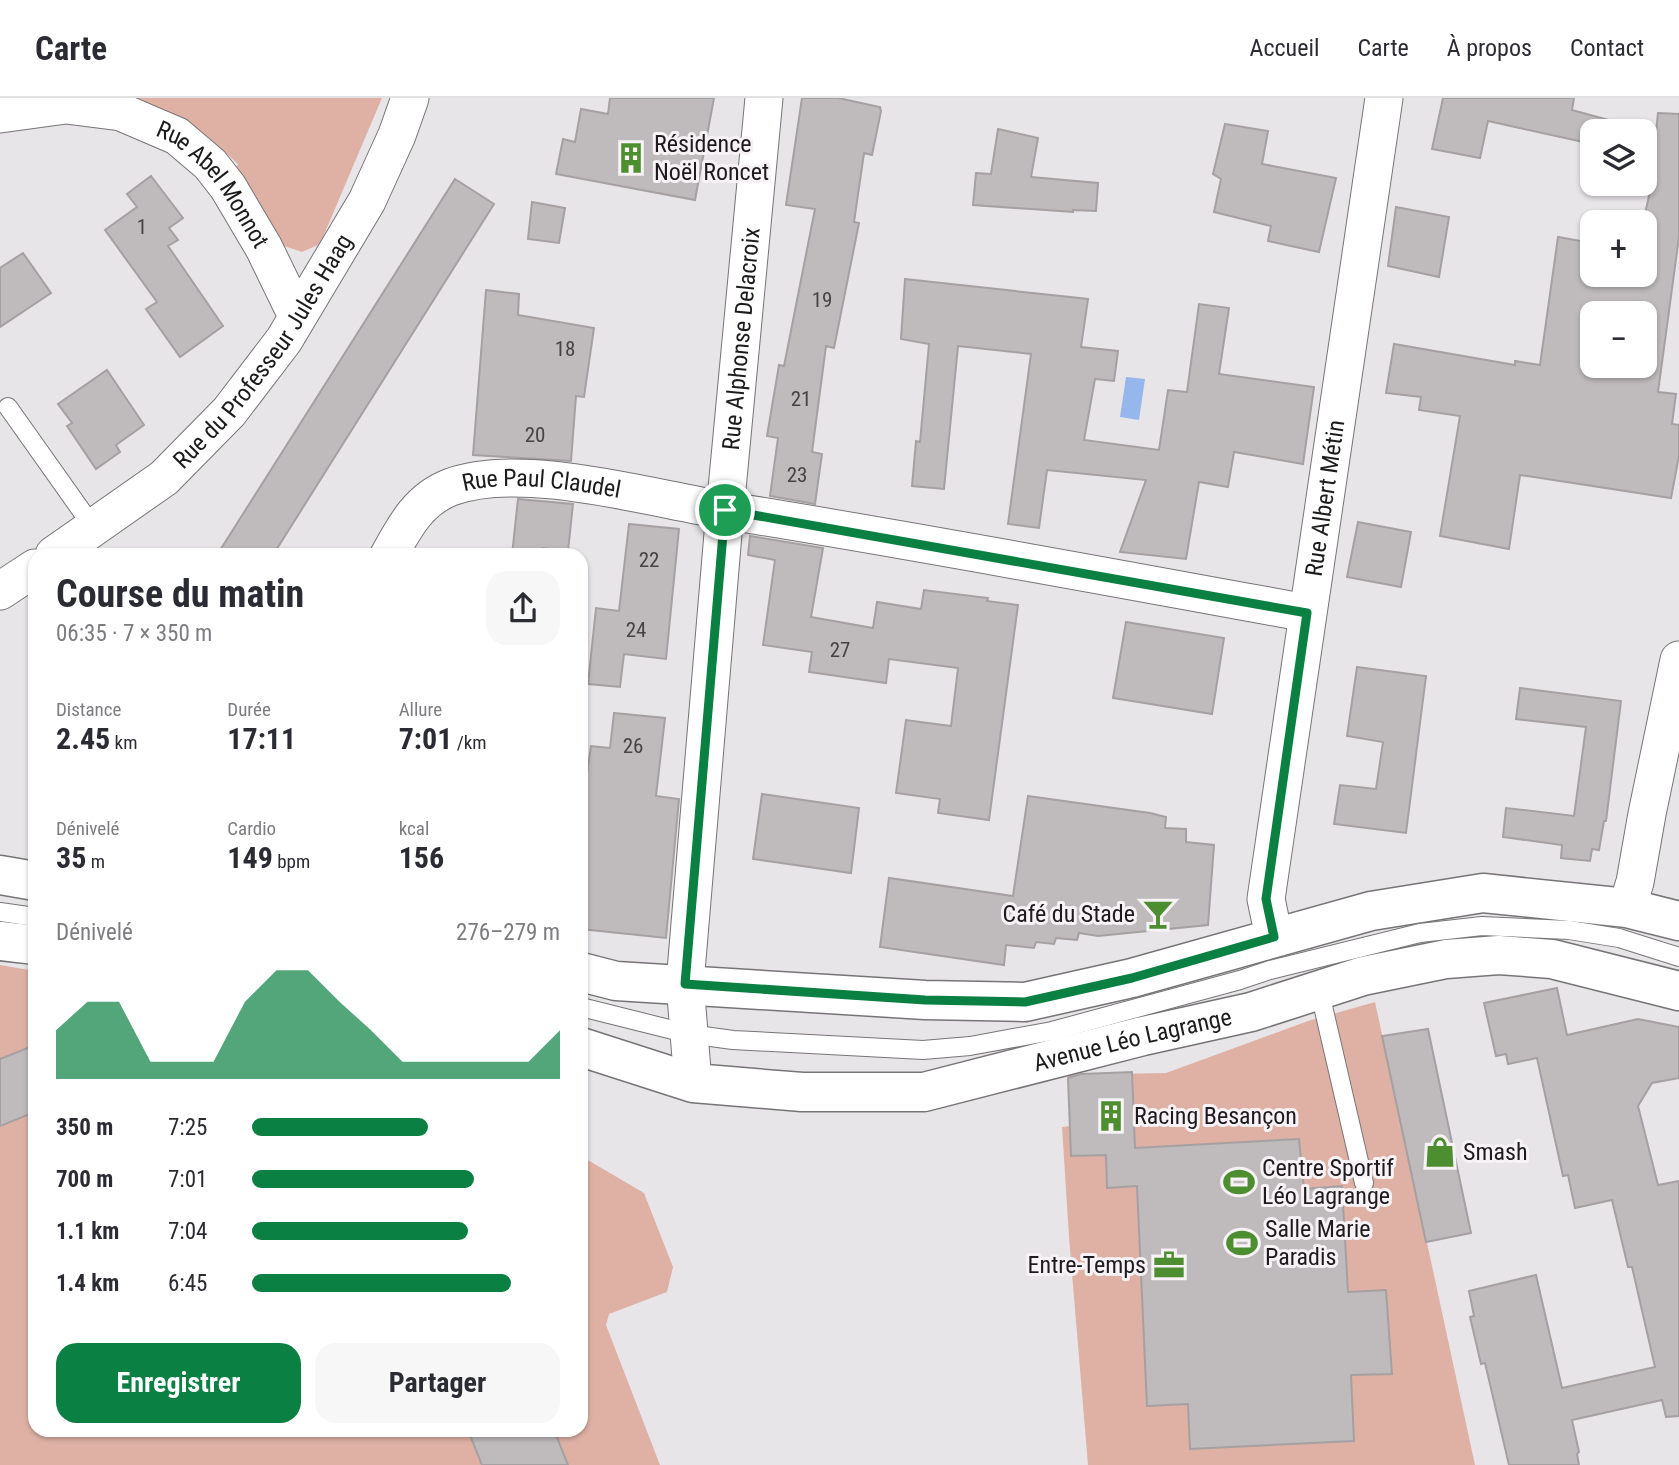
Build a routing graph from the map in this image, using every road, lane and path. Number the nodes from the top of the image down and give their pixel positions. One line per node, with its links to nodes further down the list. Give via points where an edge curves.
1 (410, 98): 5 (street, Rue du Professeur Jules Haag, via 368,201)
2 (764, 98): 7 (street, Rue Alphonse Delacroix)
3 (1384, 98): 13 (street, Rue Albert Métin)
4 (0, 114): 5 (street, Rue Abel Monnot, via 65,105 121,112 177,135 228,187)
5 (297, 316): 8 (street, Rue du Professeur Jules Haag, via 229,412 164,478)
6 (8, 407): 8 (lane)
7 (725, 510): 10 (street, Rue Paul Claudel, via 581,484 502,477 453,486 429,498 411,516); 13 (street, Rue Paul Claudel); 26 (street, Rue Alphonse Delacroix)
8 (93, 527): 9 (street, Rue du Professeur Jules Haag)
9 (64, 548)
10 (392, 548)
11 (28, 573): 12 (street)
12 (0, 591)
13 (1307, 613): 21 (street, Rue Albert Métin, via 1266,899)
14 (1679, 660): 17 (street)
15 (0, 875): 16 (main road)
16 (28, 879)
17 (1627, 908): 20 (main road); 21 (main road, via 1483,893 1371,911)
18 (0, 912): 19 (lane)
19 (28, 916)
20 (1679, 921)
21 (1274, 937): 26 (main road, via 1132,978 1025,1002)
22 (0, 941): 23 (main road)
23 (28, 944)
24 (1679, 957): 30 (lane, Avenue Léo Lagrange, via 1619,938 1569,930 1482,926 1420,933 1052,1031 970,1046 923,1050)
25 (588, 974): 26 (main road, via 616,981)
26 (685, 984): 30 (street, Rue Alphonse Delacroix)
27 (1319, 989): 28 (main road, Avenue Léo Lagrange, via 1434,960 1499,955 1552,959); 32 (main road, Avenue Léo Lagrange, via 1251,1012 1143,1035 924,1093 802,1092); 33 (lane)
28 (1679, 991)
29 (588, 1009): 30 (lane, Avenue Léo Lagrange)
30 (689, 1034): 32 (street, Rue Alphonse Delacroix)
31 (588, 1049): 32 (main road, Avenue Léo Lagrange)
32 (693, 1083)
33 (1364, 1183)

